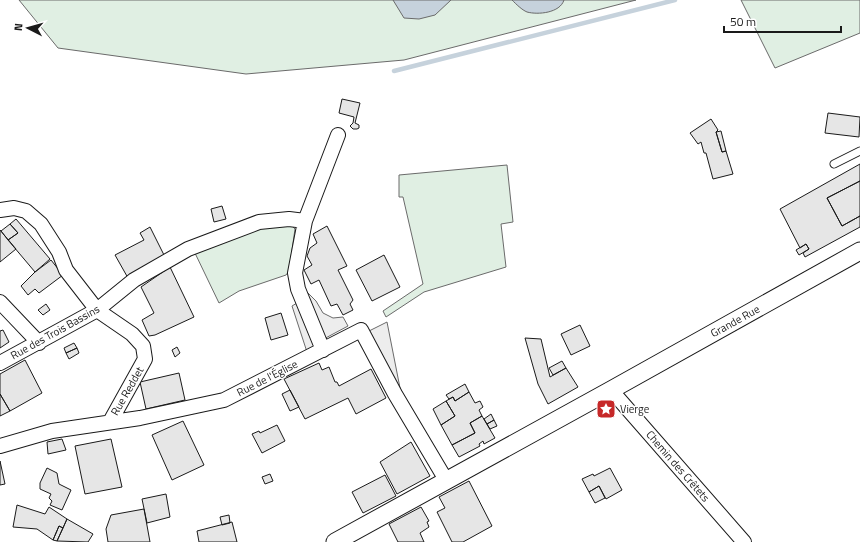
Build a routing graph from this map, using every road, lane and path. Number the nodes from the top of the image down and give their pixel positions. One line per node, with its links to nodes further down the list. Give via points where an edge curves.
1 (338, 135): 5 (street)
2 (860, 151): 3 (lane)
3 (834, 164)
4 (0, 210): 8 (street, Rue Reddet, via 14,208 26,211 41,224 59,252 66,270)
5 (305, 221): 8 (street, Rue des Trois Bassins, via 289,219 259,222 188,249 134,280); 10 (street, via 295,273 298,289)
6 (860, 251): 12 (street, Grande Rue)
7 (0, 302): 9 (street)
8 (97, 310): 9 (street, Rue des Trois Bassins); 13 (street, Rue Reddet, via 132,334 145,352 145,359)
9 (39, 343): 11 (street, Rue des Trois Bassins)
10 (323, 350): 13 (street, Rue de l'Église, via 224,400); 15 (street, Rue de l'Église, via 361,330)
11 (0, 363)
12 (611, 390): 15 (street, Grande Rue); 17 (street, Chemin des Crêtets)
13 (110, 422): 14 (street, Rue de l'Église, via 52,431)
14 (0, 446)
15 (446, 480): 16 (street, Grande Rue)
16 (335, 542)
17 (744, 542)

